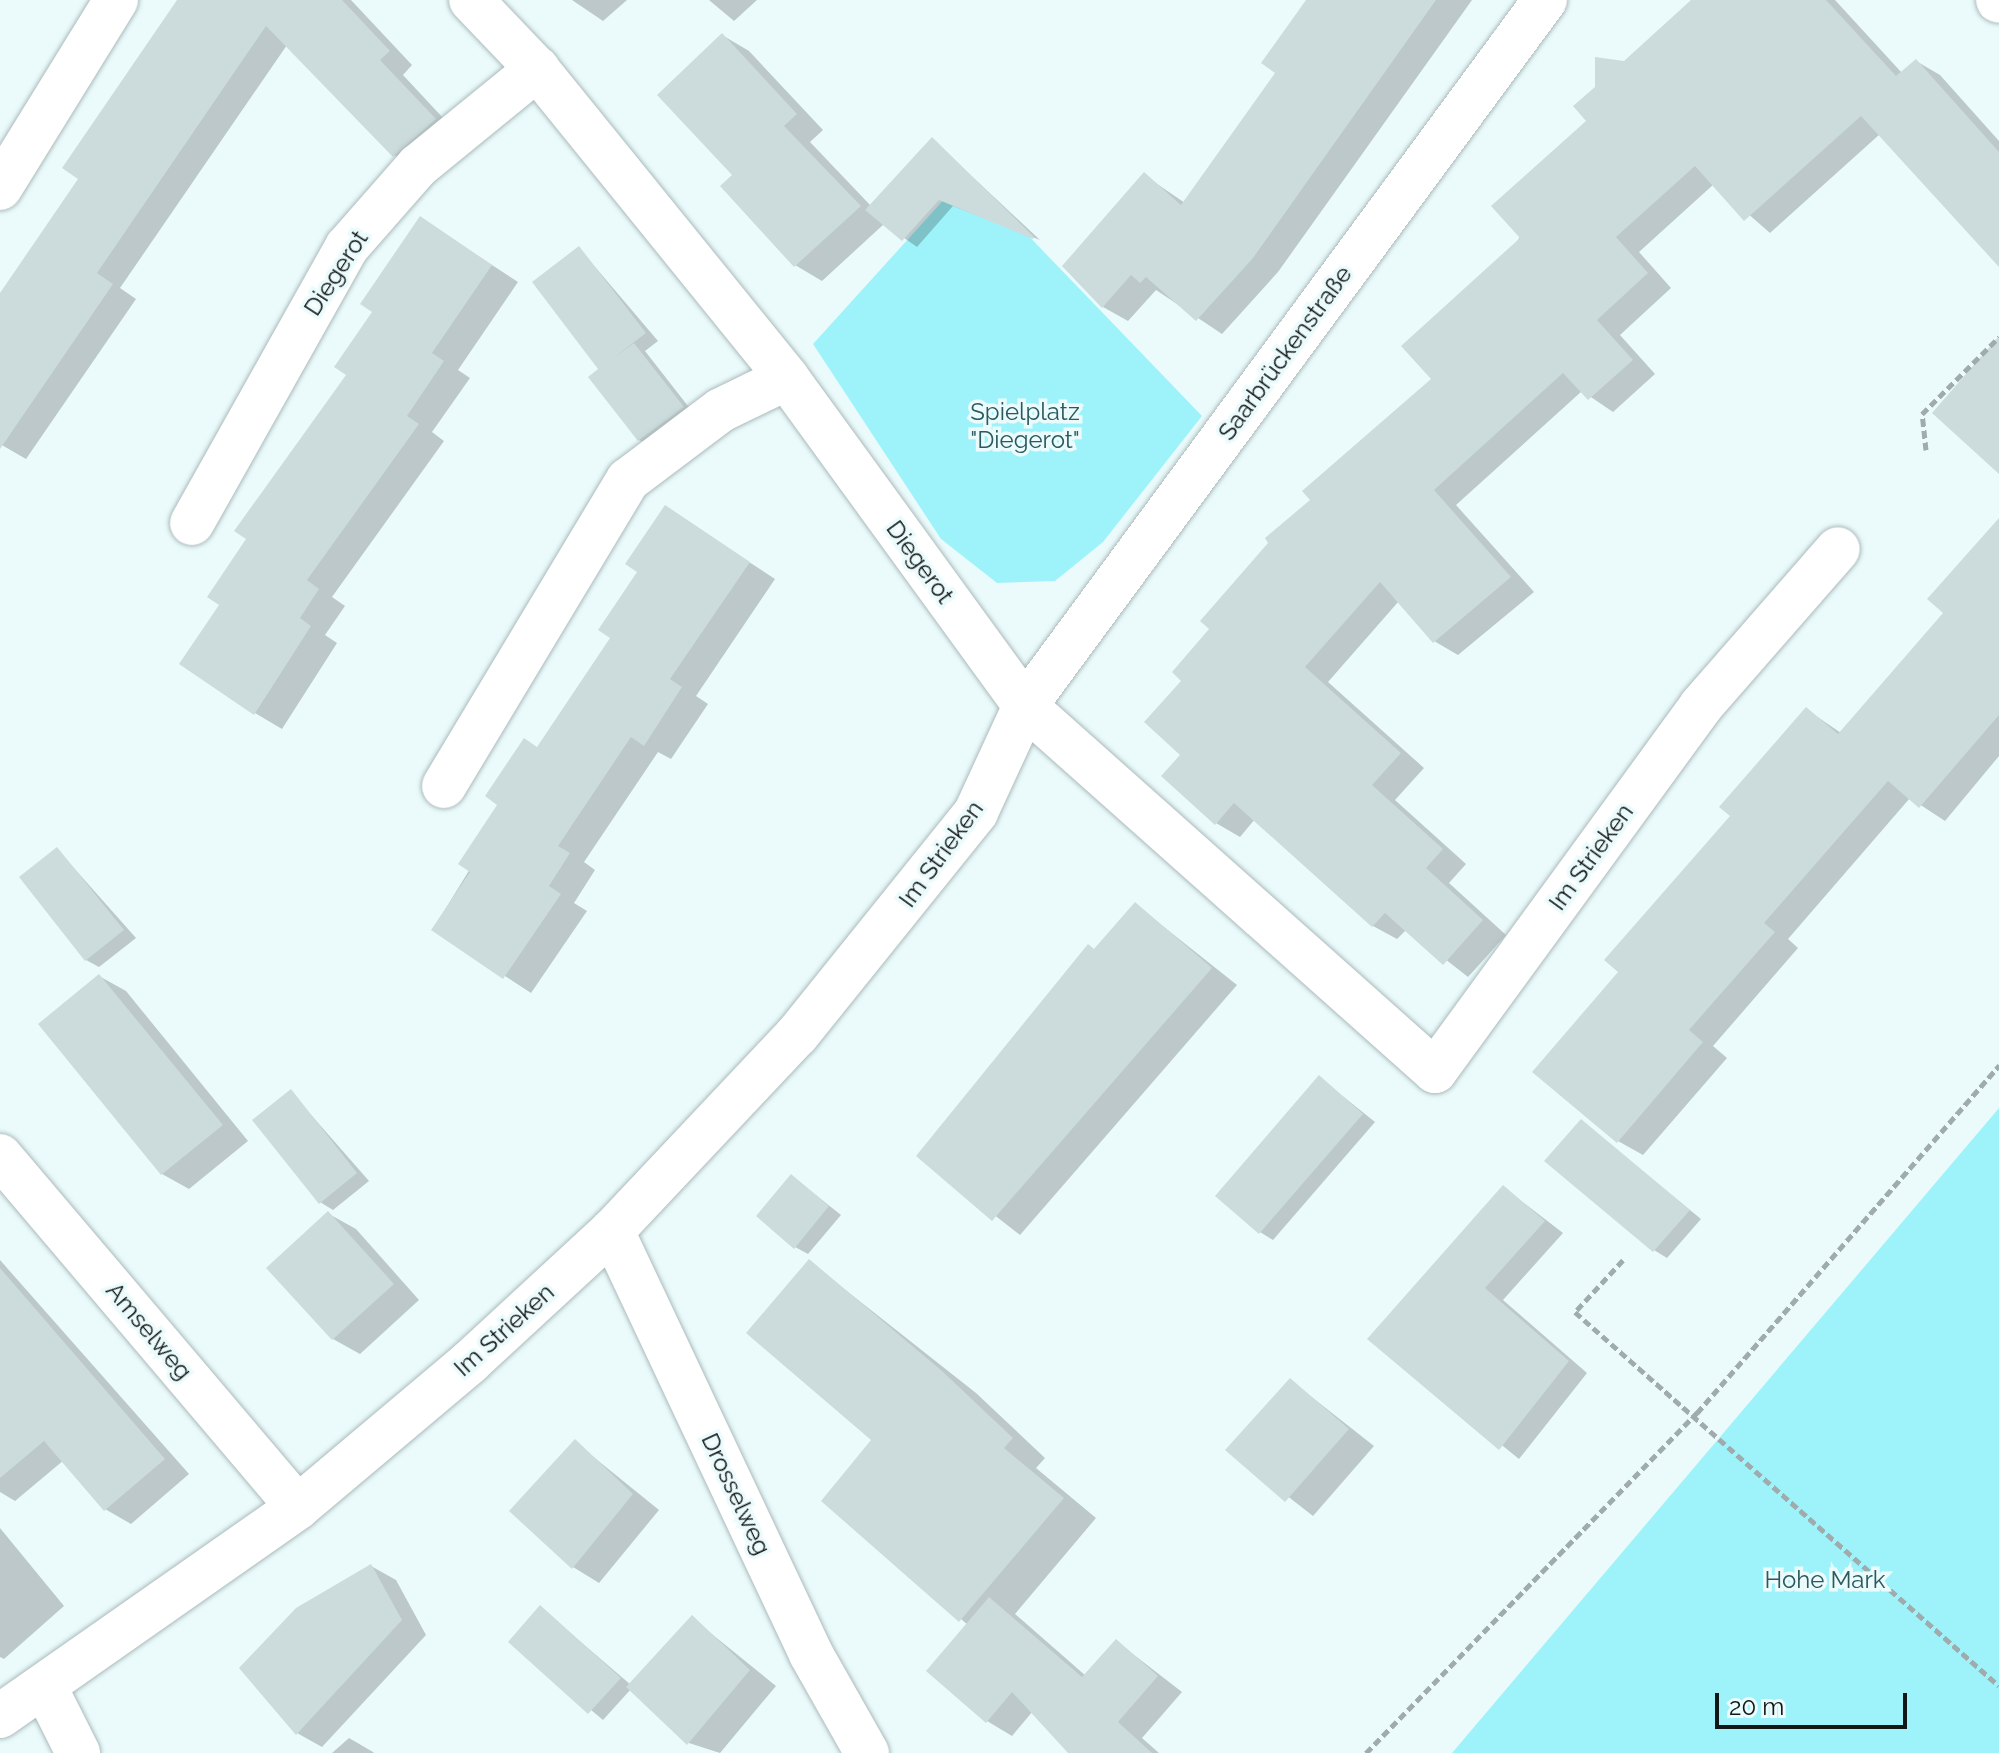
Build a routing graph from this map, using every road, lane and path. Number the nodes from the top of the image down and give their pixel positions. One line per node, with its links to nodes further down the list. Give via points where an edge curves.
1 (116, 0): 5 (street)
2 (471, 0): 4 (street, Diegerot)
3 (1545, 0): 11 (street, Saarbrückenstraße)
4 (537, 69): 7 (street, Diegerot); 9 (street, Diegerot, via 418,166 347,247)
5 (0, 188)
6 (1999, 337): 8 (path, via 1922,414)
7 (787, 378): 11 (street, Diegerot); 12 (street, via 721,410 628,480)
8 (1926, 450)
9 (192, 523)
10 (1838, 549): 11 (street, Im Strieken, via 1701,706 1435,1071)
11 (1025, 706): 15 (street, Im Strieken, via 976,812 889,924)
12 (444, 786)
13 (1999, 1065): 17 (path)
14 (0, 1156): 18 (street, Amselweg)
15 (612, 1231): 18 (street, Im Strieken); 23 (street, Drosselweg, via 811,1654)
16 (1623, 1260): 17 (path, via 1575,1312)
17 (1697, 1413): 19 (path); 24 (path)
18 (298, 1507): 20 (street, Im Strieken)
19 (1999, 1686)
20 (45, 1687): 21 (street, Im Strieken); 22 (street)
21 (0, 1716)
22 (78, 1753)
23 (867, 1753)
24 (1366, 1753)

